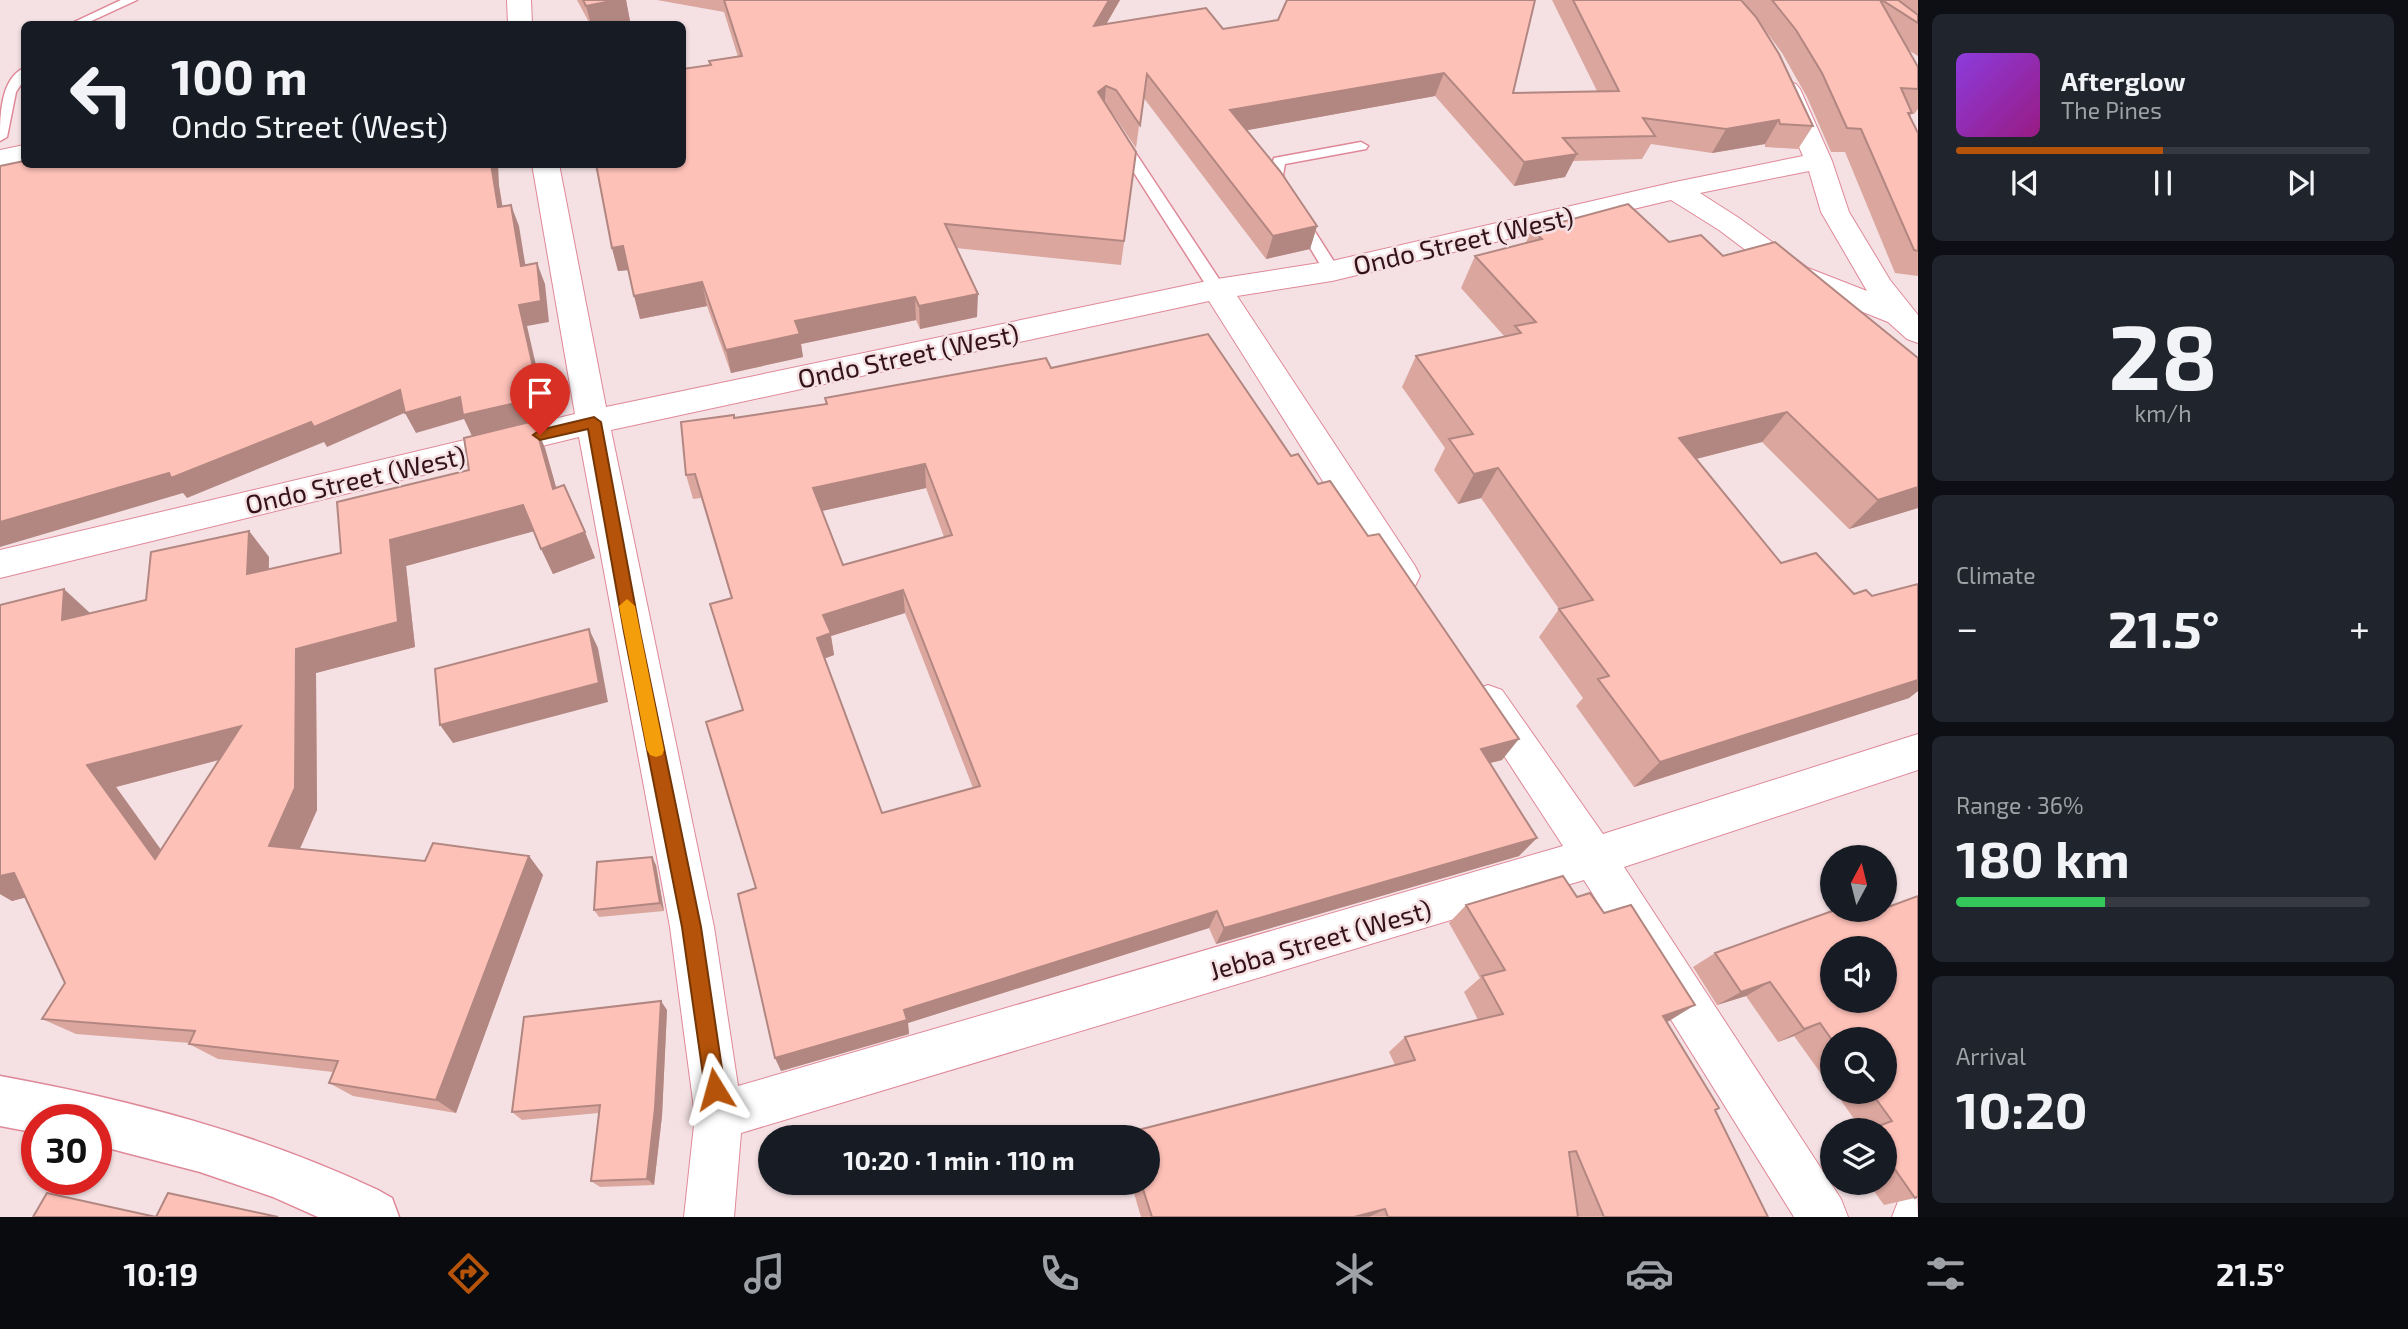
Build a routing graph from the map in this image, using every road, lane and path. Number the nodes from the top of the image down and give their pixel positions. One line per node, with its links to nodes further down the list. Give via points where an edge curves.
1 (131, 0): 3 (lane)
2 (519, 0): 4 (street)
3 (83, 21)
4 (520, 21)
5 (1772, 65): 12 (street, via 1797,108)
6 (21, 76): 8 (lane, via 9,92)
7 (1112, 127): 16 (lane)
8 (0, 136)
9 (1361, 146): 15 (lane, via 1279,161 1276,175 1282,194)
10 (21, 154): 11 (street)
11 (0, 158)
12 (1819, 161): 14 (street, Ondo Street (West)); 17 (street, via 1835,212)
13 (546, 168): 18 (street)
14 (1675, 190): 15 (street, Ondo Street (West)); 17 (street, via 1798,275)
15 (1332, 271): 16 (street, Ondo Street (West))
16 (1217, 289): 18 (street, Ondo Street (West)); 20 (street)
17 (1909, 323)
18 (594, 422): 19 (street, Ondo Street (West)); 25 (street, via 692,927)
19 (0, 564)
20 (1421, 604)
21 (1468, 673): 23 (street)
22 (1918, 752): 23 (street, Jebba Street (West))
23 (1594, 857): 25 (street, Jebba Street (West)); 28 (street)
24 (0, 1101): 26 (street, via 103,1120 222,1154 290,1178)
25 (719, 1116): 27 (street)
26 (370, 1216)
27 (709, 1217)
28 (1823, 1217)

